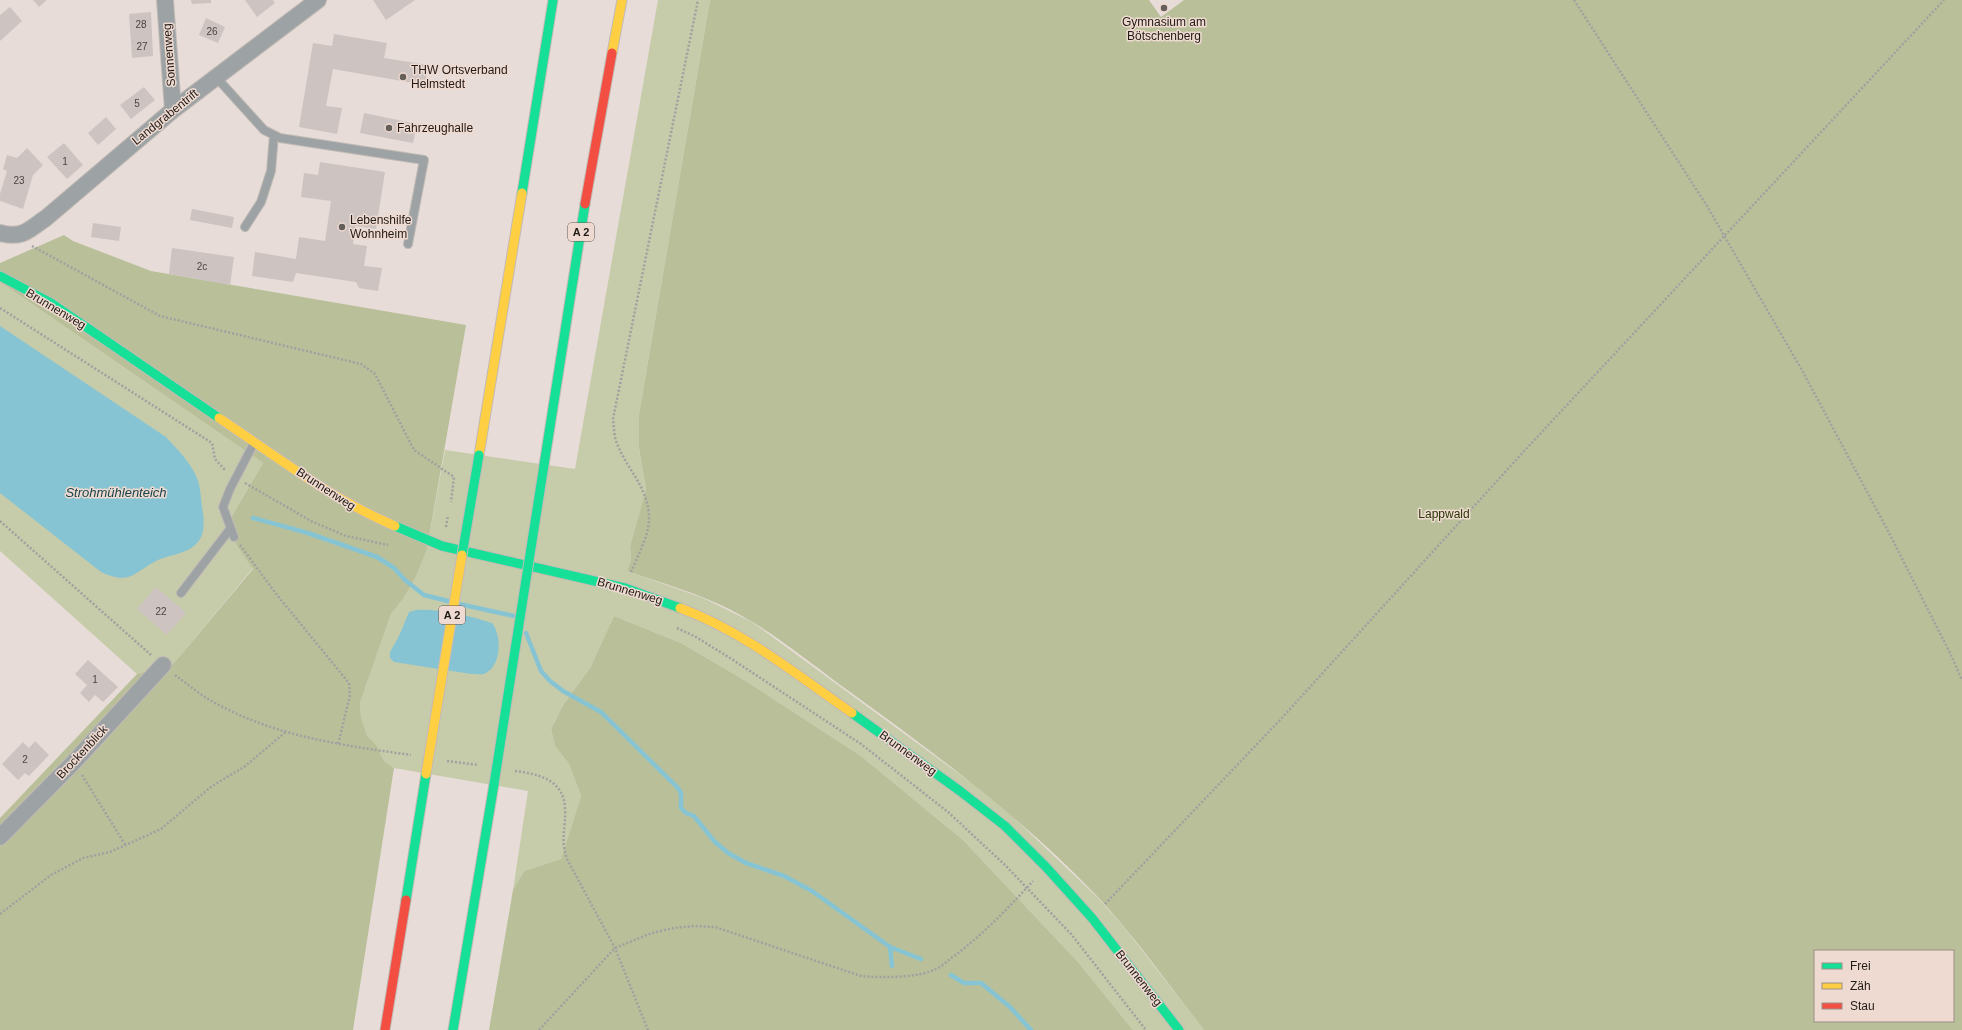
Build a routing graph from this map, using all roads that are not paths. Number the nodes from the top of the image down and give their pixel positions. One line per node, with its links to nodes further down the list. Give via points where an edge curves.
1 (165, 0): 6 (street, Sonnenweg)
2 (318, 0): 5 (street, Landgrabentrift)
3 (553, 0): 16 (main road, A 2, bridge)
4 (622, 0): 17 (main road, A 2, bridge, via 595,143)
5 (216, 77): 6 (street, Landgrabentrift); 7 (lane, via 264,130)
6 (173, 110): 9 (street, Landgrabentrift, via 46,218 25,232)
7 (274, 135): 8 (lane, via 271,171 261,202); 10 (lane, via 424,160)
8 (245, 227)
9 (7, 234)
10 (408, 244)
11 (0, 276): 12 (main road, Brunnenweg, via 51,303)
12 (254, 442): 13 (lane, via 235,477 223,507 232,533); 18 (main road, Brunnenweg, via 328,492 366,514 442,546 625,588 705,617 740,636 960,791 1005,826 1092,918)
13 (182, 593)
14 (162, 665): 15 (street, Brockenblick, via 74,762)
15 (0, 837)
16 (385, 1030)
17 (453, 1030)
18 (1179, 1030)

